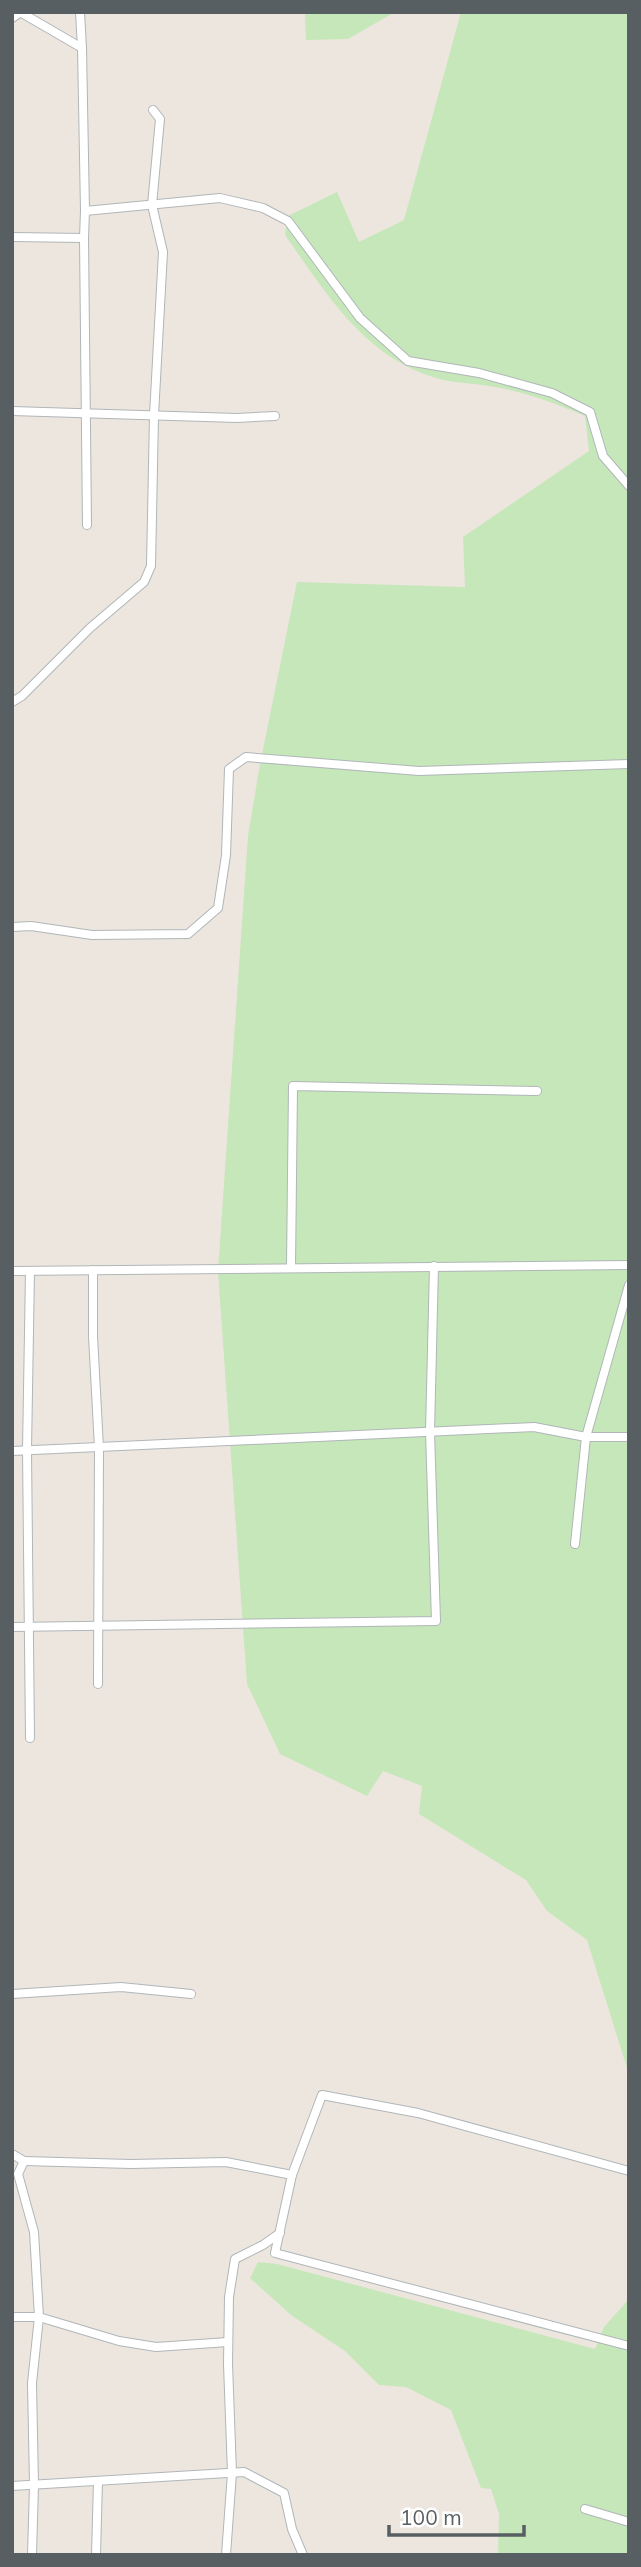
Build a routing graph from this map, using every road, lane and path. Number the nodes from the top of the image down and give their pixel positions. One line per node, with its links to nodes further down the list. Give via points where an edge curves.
1 (20, 12): 3 (street); 4 (street)
2 (80, 12): 4 (street)
3 (12, 18)
4 (82, 48): 7 (street)
5 (153, 110): 6 (street, via 160,119)
6 (152, 205): 7 (street); 12 (street, via 163,252); 14 (street, via 220,198 263,208 288,221 360,318 408,361 479,373 552,393 590,412 603,456)
7 (85, 211): 9 (street)
8 (12, 237): 9 (street)
9 (84, 239): 11 (street)
10 (12, 411): 11 (street)
11 (86, 413): 12 (street); 15 (street)
12 (154, 415): 13 (street); 16 (street, via 151,566 144,582)
13 (275, 416)
14 (629, 486)
15 (87, 525)
16 (12, 702)
17 (629, 764): 18 (street, via 419,771 246,757 229,769 226,855 218,908 188,934 92,935)
18 (12, 927)
19 (537, 1090): 22 (street, via 293,1086)
20 (629, 1265): 21 (street)
21 (434, 1266): 22 (street); 27 (street)
22 (291, 1268): 24 (street)
23 (30, 1270): 24 (street); 25 (street); 31 (street)
24 (93, 1270): 30 (street)
25 (12, 1271)
26 (629, 1285): 28 (street)
27 (430, 1432): 28 (street, via 534,1427); 30 (street); 34 (street, via 436,1621)
28 (586, 1437): 29 (street); 33 (street)
29 (629, 1437)
30 (99, 1448): 31 (street); 34 (street)
31 (27, 1450): 32 (street); 36 (street)
32 (12, 1451)
33 (575, 1544)
34 (98, 1626): 36 (street); 37 (street)
35 (12, 1627): 36 (street)
36 (30, 1627): 38 (street)
37 (98, 1684)
38 (30, 1738)
39 (12, 1994): 40 (street, via 121,1987)
40 (191, 1994)
41 (12, 2154): 42 (street)
42 (24, 2161): 44 (street, via 226,2162); 47 (street, via 18,2174 34,2232)
43 (629, 2171): 44 (street, via 418,2113 322,2095)
44 (292, 2175): 45 (street)
45 (280, 2232): 48 (street, via 235,2259); 49 (street, via 275,2253)
46 (12, 2317): 47 (street)
47 (39, 2317): 48 (street, via 156,2347); 52 (street, via 32,2383)
48 (228, 2342): 50 (street)
49 (629, 2346)
50 (232, 2473): 51 (street); 58 (street); 59 (street, via 244,2472 284,2493)
51 (98, 2481): 52 (street); 57 (street)
52 (34, 2485): 53 (street); 56 (street)
53 (12, 2486)
54 (585, 2509): 55 (street)
55 (629, 2522)
56 (32, 2555)
57 (96, 2555)
58 (226, 2555)
59 (303, 2555)

